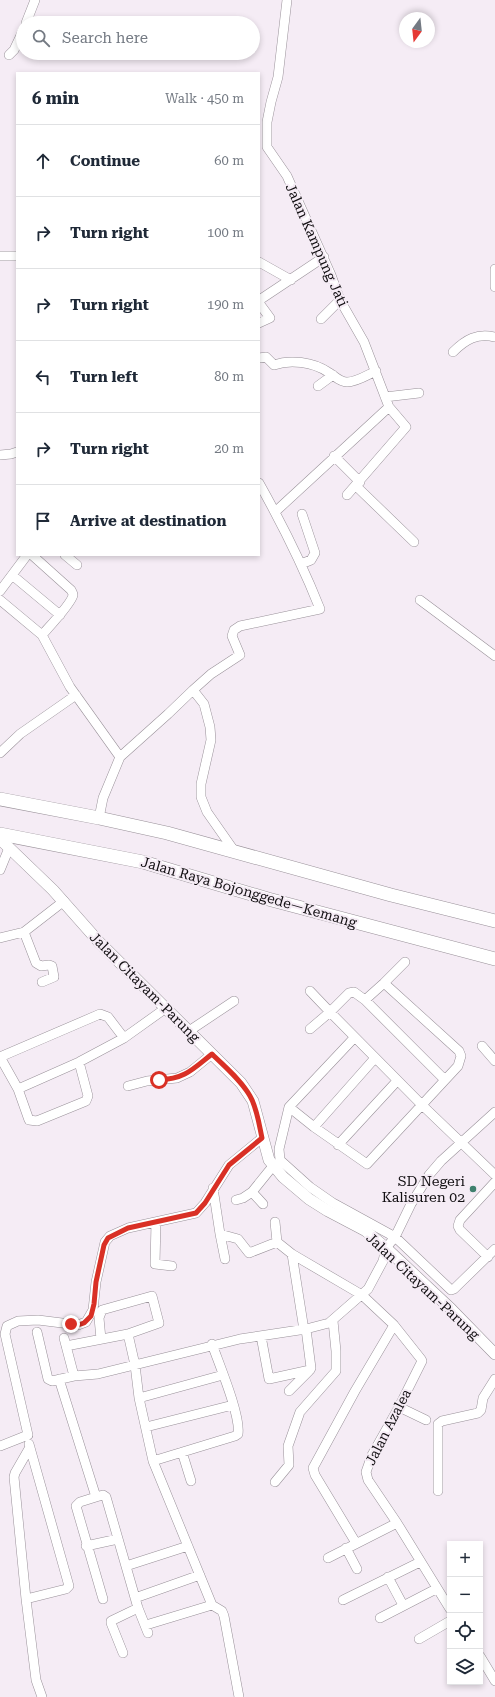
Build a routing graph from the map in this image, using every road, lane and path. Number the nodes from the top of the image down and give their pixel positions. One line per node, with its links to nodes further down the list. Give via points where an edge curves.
1 (35, 0): 3 (street)
2 (287, 0): 6 (street, Jalan Kampung Jati, via 278,77 270,102)
3 (29, 16)
4 (16, 46): 5 (street)
5 (9, 55)
6 (263, 146): 9 (street, Jalan Kampung Jati, via 287,176)
7 (0, 256): 8 (street)
8 (16, 256)
9 (324, 257): 12 (street); 14 (street, Jalan Kampung Jati)
10 (260, 263): 12 (street)
11 (495, 269): 13 (street)
12 (291, 280): 15 (street)
13 (495, 287)
14 (340, 300): 17 (street); 22 (street, Jalan Kampung Jati, via 364,342)
15 (260, 301)
16 (260, 304): 18 (street, via 270,318)
17 (321, 319)
18 (260, 323)
19 (495, 337): 20 (street, via 480,335 470,338)
20 (453, 352)
21 (260, 358): 23 (street, via 266,357 274,365 286,362 312,365)
22 (376, 371): 23 (street, via 351,381 341,381); 26 (street, Jalan Kampung Jati)
23 (333, 375): 24 (street)
24 (318, 386)
25 (418, 393): 26 (street)
26 (385, 397): 27 (street, Jalan Kampung Jati)
27 (389, 407): 30 (street); 31 (street, via 404,423 405,428)
28 (16, 452): 29 (street)
29 (0, 455)
30 (334, 456): 31 (street); 34 (street)
31 (358, 484): 33 (street); 36 (street)
32 (260, 485): 34 (street)
33 (347, 495)
34 (275, 512): 40 (street)
35 (302, 514): 40 (street, via 315,553 311,560)
36 (414, 542)
37 (26, 556): 42 (street)
38 (33, 556): 46 (street, via 72,592 73,597)
39 (66, 556): 41 (street)
40 (301, 564): 49 (street, via 320,609 240,626 232,634 240,655 211,674)
41 (77, 565)
42 (12, 575): 43 (street); 46 (street)
43 (0, 591)
44 (0, 600): 47 (street)
45 (420, 600): 48 (street)
46 (60, 615): 47 (street)
47 (42, 635): 50 (street)
48 (495, 656)
49 (193, 690): 52 (street); 58 (street, via 204,704 210,726 211,740 201,784 201,797 205,808)
50 (76, 694): 51 (street, via 24,731); 52 (street)
51 (0, 753)
52 (120, 757): 54 (street, via 105,793)
53 (0, 800): 54 (highway)
54 (99, 818): 58 (highway, via 167,832)
55 (0, 834): 64 (highway, Jalan Raya Bojonggede—Kemang, via 143,862 268,899)
56 (0, 839): 57 (main road, Jalan Citayam-Parung)
57 (9, 848): 59 (street); 60 (main road, Jalan Citayam-Parung)
58 (235, 852): 61 (highway)
59 (0, 870)
60 (64, 901): 62 (street); 71 (main road, Jalan Citayam-Parung, via 99,942)
61 (495, 921)
62 (24, 932): 63 (street); 66 (street, via 36,963 42,966 52,965 54,977)
63 (0, 938)
64 (495, 959)
65 (405, 962): 67 (street)
66 (42, 982)
67 (384, 983): 69 (street); 82 (street, via 461,1054 459,1064)
68 (310, 991): 72 (street)
69 (365, 1000): 72 (street, via 350,992); 82 (street)
70 (234, 1001): 74 (street)
71 (166, 1008): 74 (main road, Jalan Citayam-Parung); 75 (street)
72 (330, 1012): 73 (street); 76 (street)
73 (310, 1029)
74 (189, 1031): 78 (main road, Jalan Citayam-Parung)
75 (124, 1038): 81 (street); 85 (street, via 108,1016 100,1014 1,1056)
76 (354, 1038): 79 (street); 87 (street)
77 (482, 1046): 80 (street)
78 (212, 1054): 84 (street, via 190,1072 178,1078 147,1080); 90 (main road, Jalan Citayam-Parung, via 251,1096)
79 (375, 1058): 83 (street); 89 (street)
80 (495, 1061)
81 (79, 1062): 85 (street); 85 (street, via 88,1096 85,1103 32,1122)
82 (445, 1080): 86 (street)
83 (398, 1081): 86 (street); 92 (street)
84 (128, 1086)
85 (18, 1089)
86 (422, 1106): 91 (street); 92 (street, via 369,1163)
87 (289, 1107): 89 (street); 103 (street, via 279,1149 280,1160 333,1203)
88 (495, 1112): 91 (street)
89 (314, 1127): 92 (street)
90 (262, 1138): 93 (main road, Jalan Citayam-Parung); 96 (street, via 229,1165)
91 (461, 1144): 94 (street); 103 (street, via 441,1161 424,1182)
92 (338, 1145)
93 (273, 1166): 97 (street); 105 (main road, Jalan Citayam-Parung, via 309,1199 366,1231)
94 (495, 1175)
95 (495, 1182): 108 (street, via 460,1220 458,1226)
96 (213, 1188): 100 (street, via 202,1208 196,1213); 102 (street)
97 (252, 1192): 98 (street); 99 (street)
98 (236, 1200)
99 (263, 1204)
100 (156, 1222): 110 (street, via 155,1264); 133 (street, via 128,1228 106,1239 96,1282 93,1310 86,1322 78,1325 38,1320 18,1321 6,1328 5,1334)
101 (275, 1222): 104 (street)
102 (220, 1234): 104 (street, via 238,1239 249,1253); 109 (street)
103 (395, 1237): 105 (street); 108 (street, via 452,1290)
104 (277, 1242): 107 (street, Jalan Azalea)
105 (386, 1248): 111 (street, via 376,1275); 120 (main road, Jalan Citayam-Parung)
106 (495, 1249): 108 (street)
107 (292, 1254): 111 (street, Jalan Azalea); 114 (street)
108 (488, 1257)
109 (225, 1259)
110 (172, 1266)
111 (362, 1295): 112 (street); 113 (street, Jalan Azalea)
112 (333, 1320): 114 (street); 139 (street, via 336,1371 300,1412 288,1446 288,1467)
113 (394, 1325): 130 (street, Jalan Azalea, via 422,1360); 144 (street, via 313,1468)
114 (305, 1329): 117 (street); 122 (street)
115 (37, 1332): 125 (street, via 48,1380)
116 (128, 1334): 118 (street); 118 (street, via 159,1322 152,1296 102,1310 99,1318); 121 (street)
117 (261, 1336): 119 (street); 122 (street, via 269,1379)
118 (101, 1339): 124 (street, via 65,1342)
119 (212, 1344): 121 (street); 123 (street)
120 (495, 1354)
121 (135, 1365): 124 (street, via 98,1374); 128 (street)
122 (310, 1370): 127 (street)
123 (223, 1375): 128 (street); 129 (street)
124 (74, 1376): 125 (street)
125 (59, 1379): 141 (street)
126 (495, 1379): 140 (street, via 483,1398 478,1413 438,1424)
127 (289, 1391)
128 (139, 1398): 132 (street)
129 (233, 1405): 132 (street); 136 (street, via 238,1435)
130 (399, 1407): 131 (street); 142 (street, Jalan Azalea, via 372,1455 366,1472 368,1480)
131 (426, 1420)
132 (146, 1427): 137 (street)
133 (28, 1435): 134 (street); 135 (street)
134 (0, 1446)
135 (30, 1447): 156 (street, via 14,1477); 156 (street, via 69,1586 66,1590)
136 (182, 1452): 137 (street); 138 (street)
137 (153, 1461): 146 (street)
138 (191, 1482)
139 (275, 1482)
140 (438, 1491)
141 (96, 1497): 143 (street, via 106,1497); 145 (street, via 76,1504)
142 (397, 1523): 144 (street); 149 (street, Jalan Azalea)
143 (118, 1539): 145 (street); 150 (street)
144 (356, 1543): 147 (street)
145 (86, 1546): 157 (street)
146 (188, 1546): 150 (street); 152 (street)
147 (346, 1548): 148 (street); 151 (street)
148 (328, 1558)
149 (420, 1562): 153 (street); 154 (street, Jalan Azalea)
150 (126, 1566): 155 (street)
151 (357, 1569)
152 (200, 1575): 155 (street); 159 (street)
153 (388, 1576): 158 (street); 160 (street)
154 (436, 1589): 160 (street); 161 (street, Jalan Azalea)
155 (135, 1598): 162 (street)
156 (26, 1599): 169 (street, via 36,1680)
157 (103, 1599)
158 (342, 1600)
159 (212, 1604): 162 (street, via 147,1629); 170 (street, via 222,1611 224,1616)
160 (403, 1605): 163 (street)
161 (447, 1605)
162 (138, 1608): 166 (street, via 111,1621)
163 (380, 1618)
164 (447, 1623): 165 (street)
165 (419, 1639)
166 (123, 1653)
167 (483, 1669): 168 (street)
168 (495, 1681)
169 (42, 1697)
170 (239, 1697)

